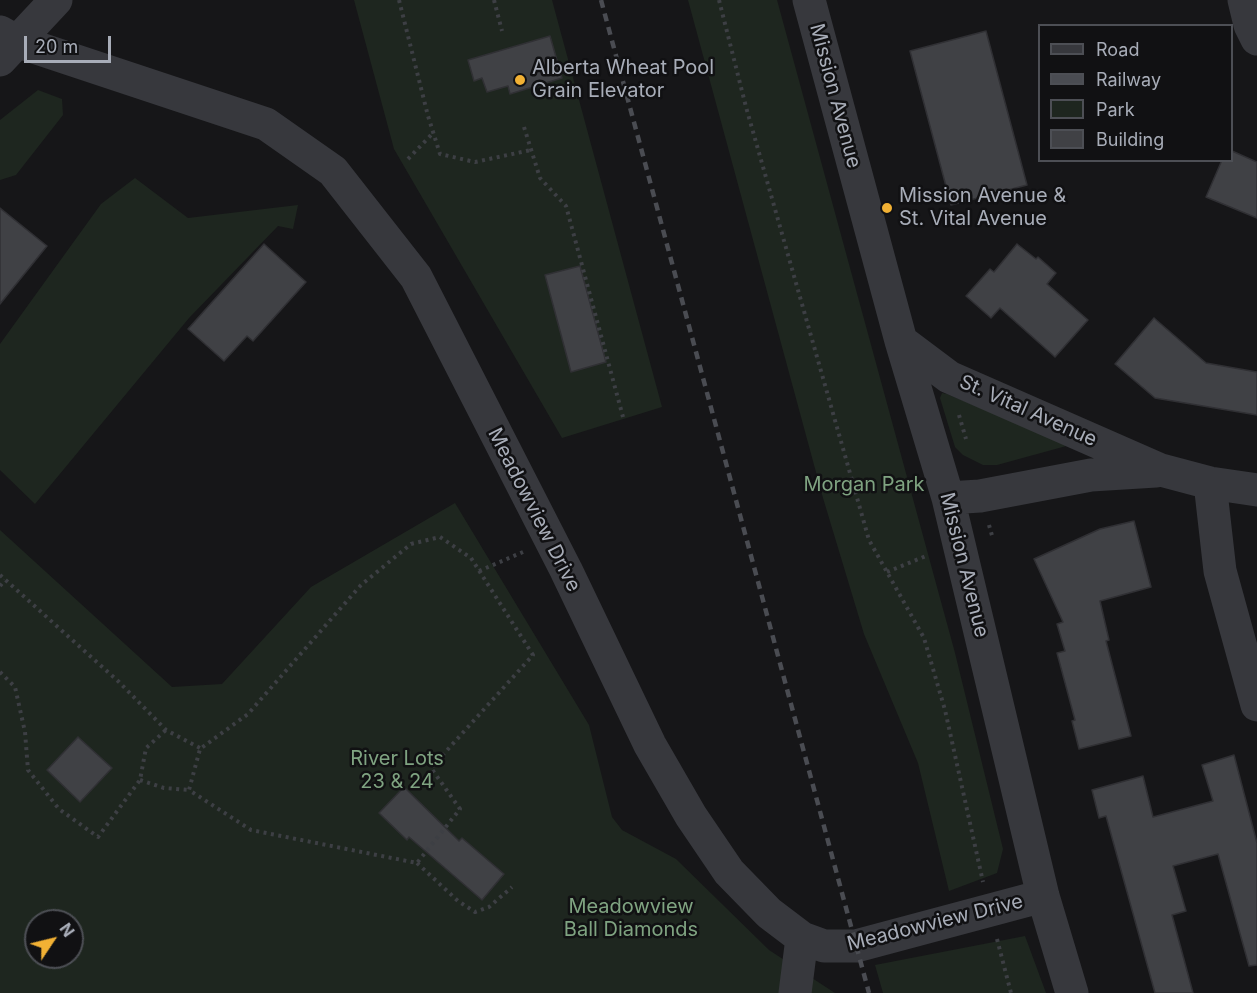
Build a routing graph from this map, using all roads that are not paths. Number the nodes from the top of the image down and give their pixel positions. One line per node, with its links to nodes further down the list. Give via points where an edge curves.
1 (56, 0): 5 (street)
2 (809, 0): 6 (street, Mission Avenue)
3 (1244, 0): 4 (street)
4 (1257, 39)
5 (5, 44): 13 (street, Meadowview Drive, via 266,124 333,171 416,277 650,745 691,816 729,872 769,913)
6 (901, 341): 7 (street, St. Vital Avenue, via 949,376); 10 (street, Mission Avenue)
7 (1161, 470): 8 (street, St. Vital Avenue); 10 (street, St. Vital Avenue, via 1091,475 980,496)
8 (1210, 483): 9 (street, St. Vital Avenue); 11 (street, via 1220,571)
9 (1257, 490)
10 (948, 498): 12 (street, Mission Avenue)
11 (1257, 705)
12 (1043, 896): 13 (street, Meadowview Drive, via 856,946 824,946); 15 (street, Mission Avenue)
13 (802, 938): 14 (street)
14 (795, 993)
15 (1072, 993)

